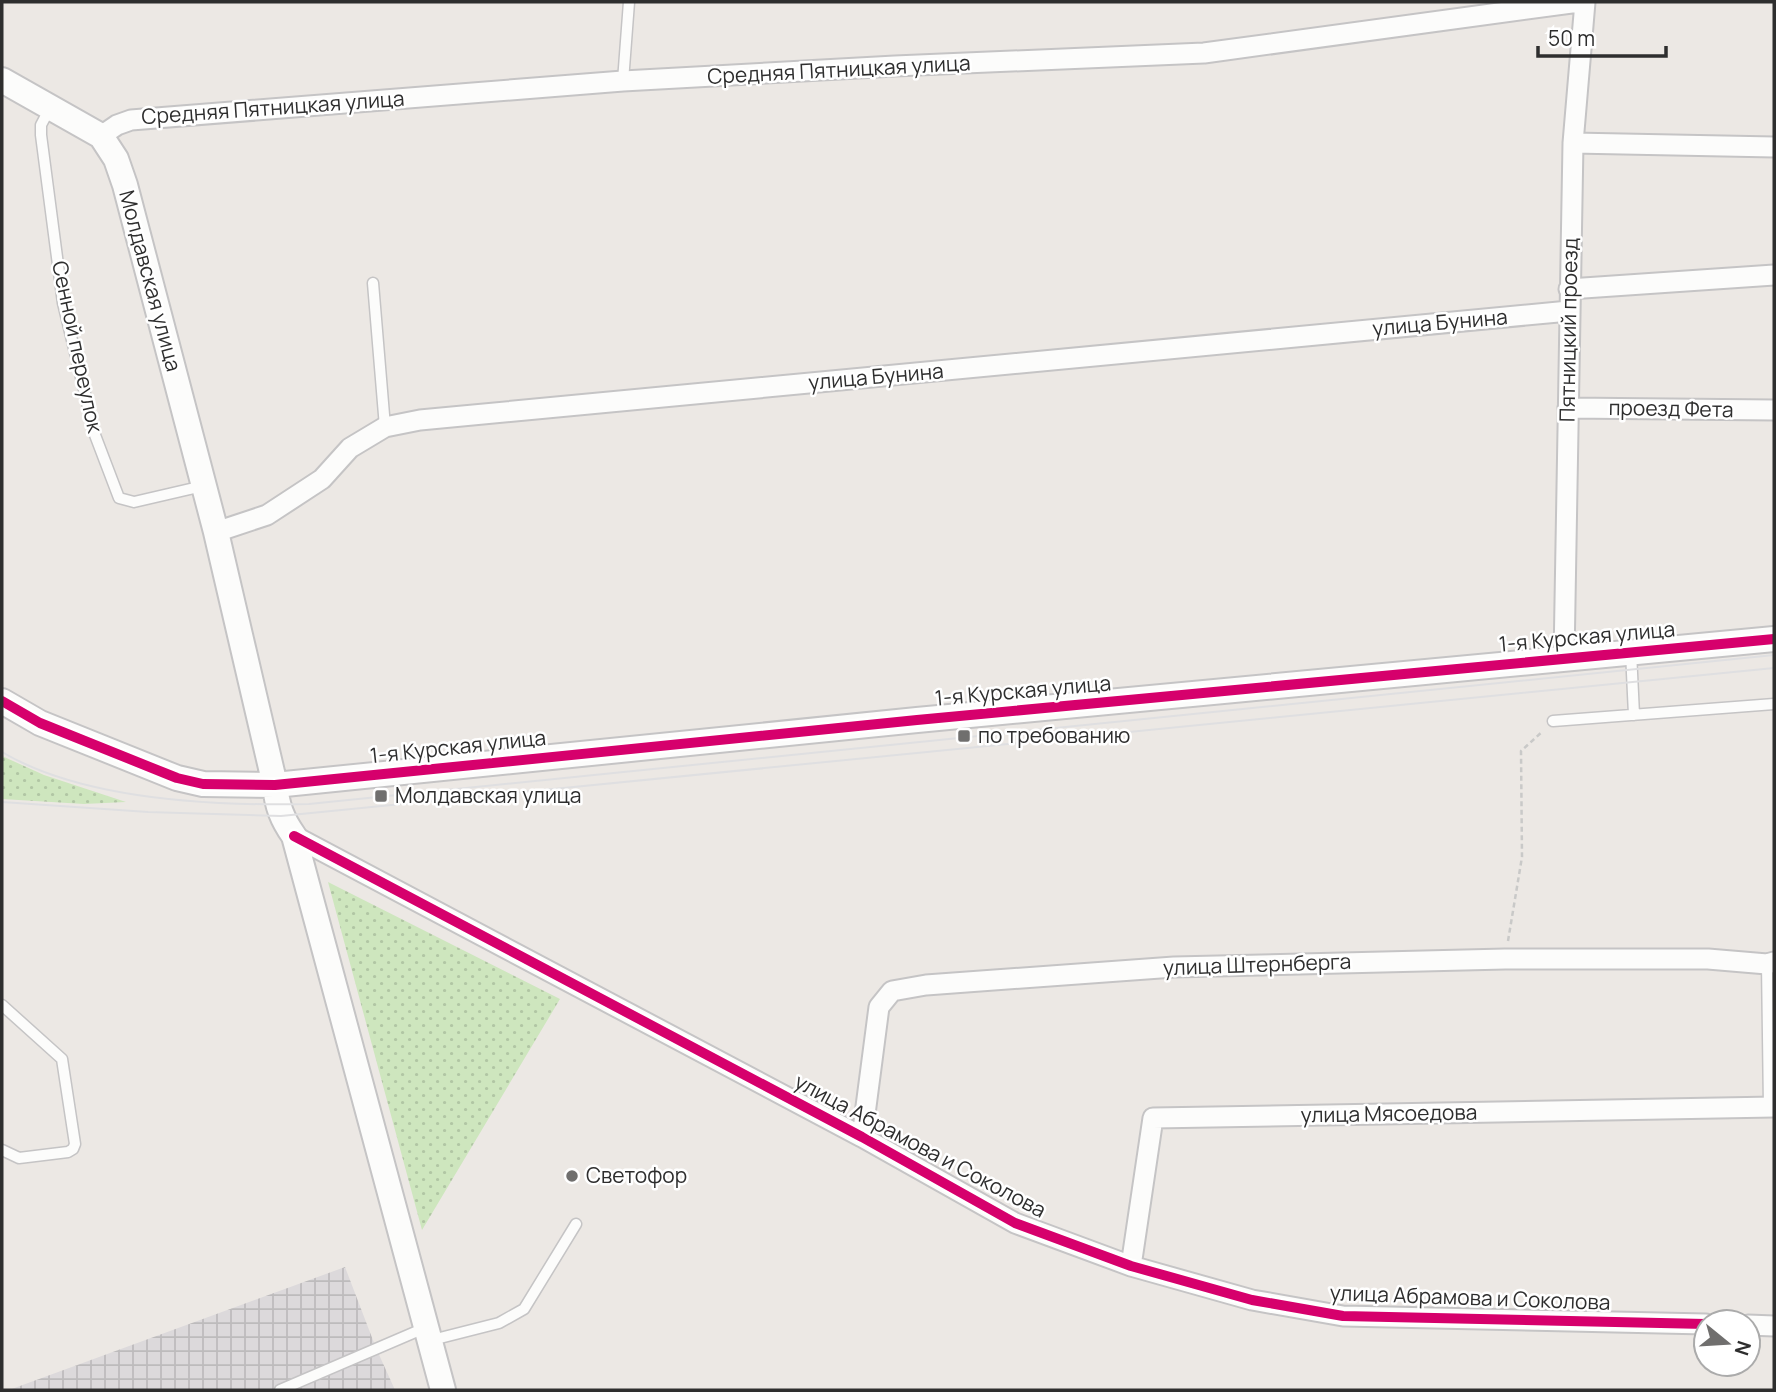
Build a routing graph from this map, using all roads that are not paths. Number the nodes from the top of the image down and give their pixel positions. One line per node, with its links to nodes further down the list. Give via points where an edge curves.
1 (629, 2): 5 (lane)
2 (1579, 2): 5 (street, Средняя Пятницкая улица, via 1203,53)
3 (1585, 2): 8 (street, Пятницкий проезд)
4 (2, 80): 6 (street)
5 (623, 81): 7 (street, Средняя Пятницкая улица, via 131,120)
6 (50, 107): 7 (street); 17 (lane, Сенной переулок, via 41,135 63,303 95,435 119,498 135,502)
7 (101, 136): 17 (street, Молдавская улица, via 125,185)
8 (1573, 143): 9 (street); 12 (street, Пятницкий проезд)
9 (1774, 147)
10 (1774, 275): 12 (street)
11 (373, 283): 16 (lane)
12 (1569, 289): 13 (street, Пятницкий проезд)
13 (1569, 311): 14 (street, Пятницкий проезд); 16 (street, улица Бунина)
14 (1568, 408): 15 (street, проезд Фета); 21 (street, Пятницкий проезд)
15 (1774, 410)
16 (385, 427): 18 (street, улица Бунина, via 350,448 322,479 267,516)
17 (203, 486): 18 (street, Молдавская улица)
18 (216, 532): 26 (street, Молдавская улица)
19 (1774, 639): 20 (street, 1-я Курская улица)
20 (1631, 652): 21 (street, 1-я Курская улица); 24 (lane)
21 (1564, 659): 26 (street, 1-я Курская улица)
22 (2, 701): 26 (street, via 40,723 177,778 203,784)
23 (1774, 704): 24 (lane)
24 (1634, 715): 25 (lane)
25 (1553, 721)
26 (275, 785): 27 (street, Молдавская улица, via 277,805)
27 (294, 836): 31 (street, улица Абрамова и Соколова); 36 (street, Молдавская улица)
28 (1771, 963): 30 (lane); 31 (street, улица Штернберга, via 1708,958 1505,959 1174,967 926,985 892,992 879,1007)
29 (2, 1005): 32 (lane, via 62,1059 75,1144 68,1152 19,1158)
30 (1772, 1107): 34 (street, улица Мясоедова, via 1153,1118)
31 (862, 1137): 34 (street, улица Абрамова и Соколова, via 1015,1223)
32 (2, 1150)
33 (576, 1224): 36 (lane, via 524,1309 512,1318)
34 (1131, 1266): 35 (street, улица Абрамова и Соколова, via 1252,1300 1343,1316)
35 (1692, 1324)
36 (429, 1334): 37 (lane); 38 (street, Молдавская улица)
37 (280, 1390)
38 (443, 1390)

